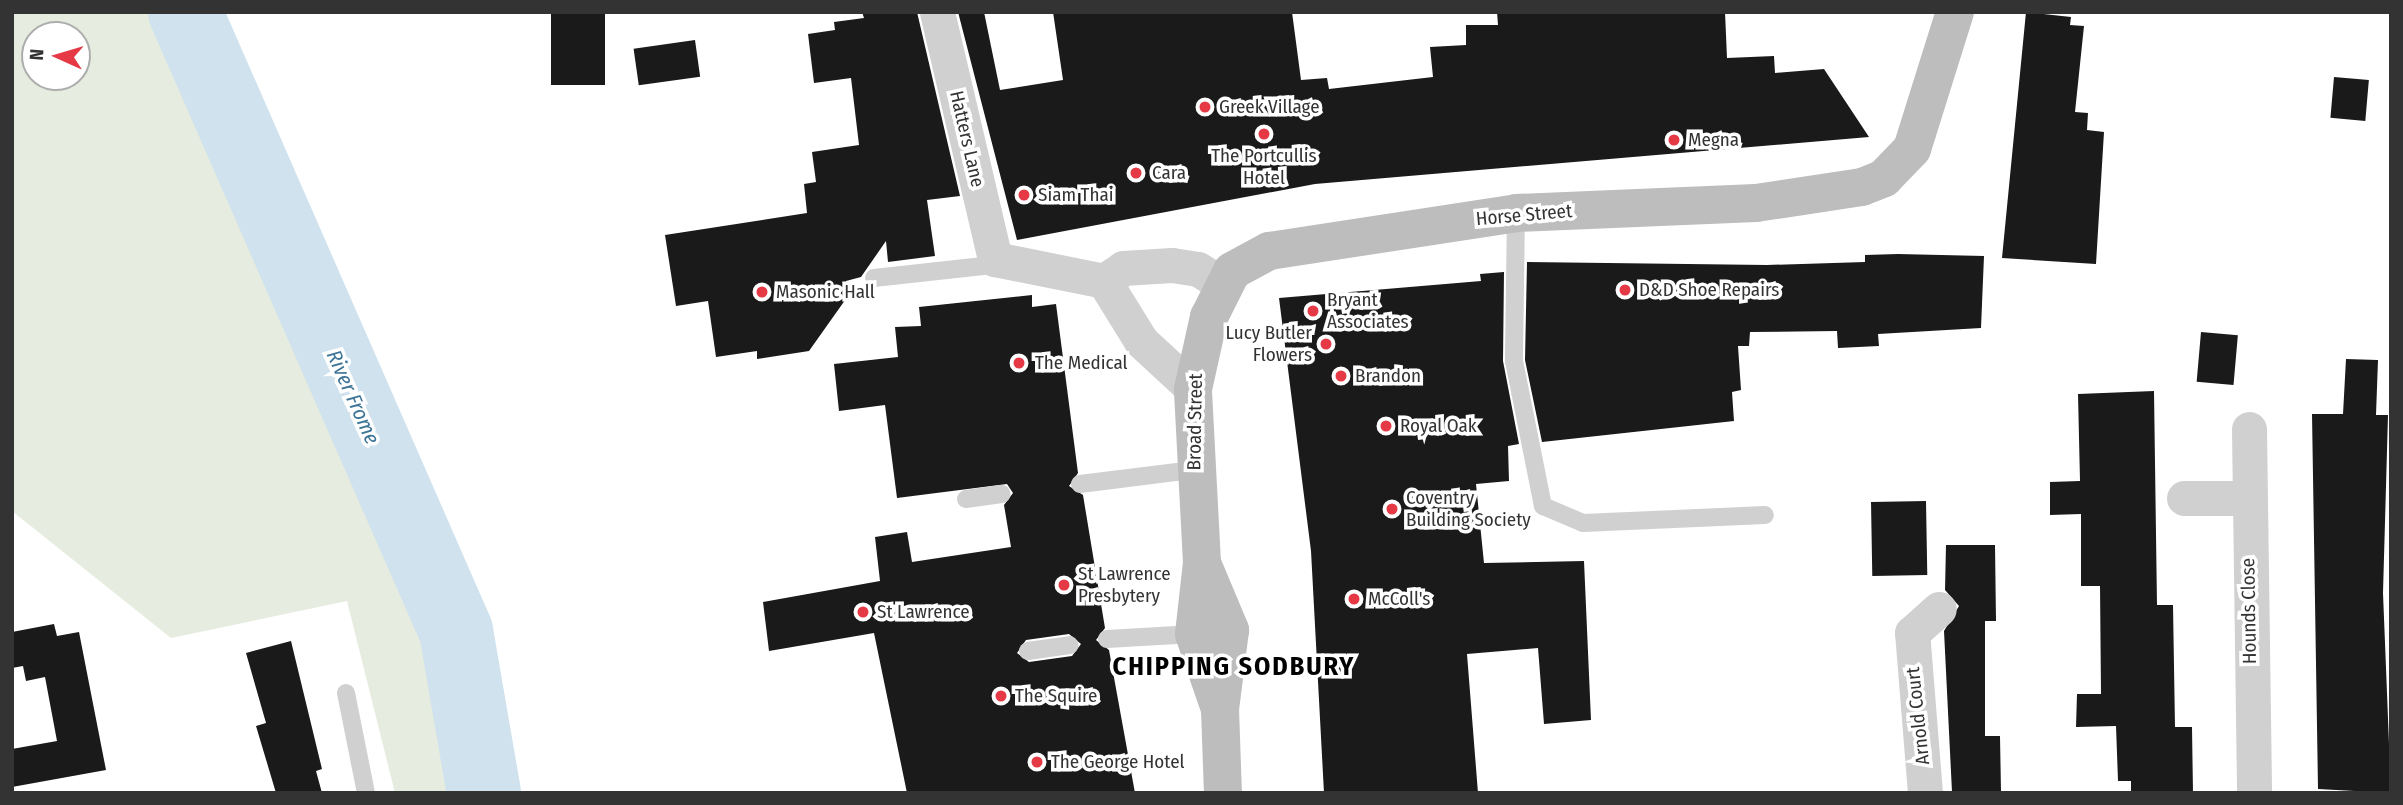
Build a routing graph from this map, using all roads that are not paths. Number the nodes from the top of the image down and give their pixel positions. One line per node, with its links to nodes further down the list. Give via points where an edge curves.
1 (937, 12): 4 (street, Hatters Lane, via 992,254)
2 (1955, 12): 3 (main road, Horse Street, via 1924,126 1902,163 1884,178 1813,197)
3 (1516, 213): 7 (main road, Horse Street, via 1269,251 1250,258); 16 (lane, via 1514,361 1543,506 1583,523)
4 (1001, 264): 5 (lane); 6 (street)
5 (874, 278)
6 (1104, 281): 7 (street, via 1123,268 1172,265 1198,269); 8 (street, via 1141,341)
7 (1222, 284): 8 (main road, Broad Street)
8 (1194, 389): 10 (main road, Broad Street)
9 (2249, 429): 14 (street, Hounds Close)
10 (1193, 470): 11 (lane); 17 (main road, Broad Street)
11 (1080, 484)
12 (1002, 494): 15 (lane)
13 (2184, 498): 14 (street)
14 (2247, 498): 28 (street, Hounds Close)
15 (966, 499)
16 (1765, 515)
17 (1202, 564): 19 (main road, Broad Street); 24 (main road, Broad Street, via 1230,630)
18 (1939, 609): 27 (street, Arnold Court, via 1912,633)
19 (1194, 634): 20 (lane); 24 (main road, Broad Street)
20 (1107, 639)
21 (1070, 645): 22 (lane)
22 (1028, 651)
23 (346, 694): 25 (lane)
24 (1220, 709): 26 (main road, Broad Street)
25 (366, 793)
26 (1223, 793)
27 (1925, 793)
28 (2254, 793)

